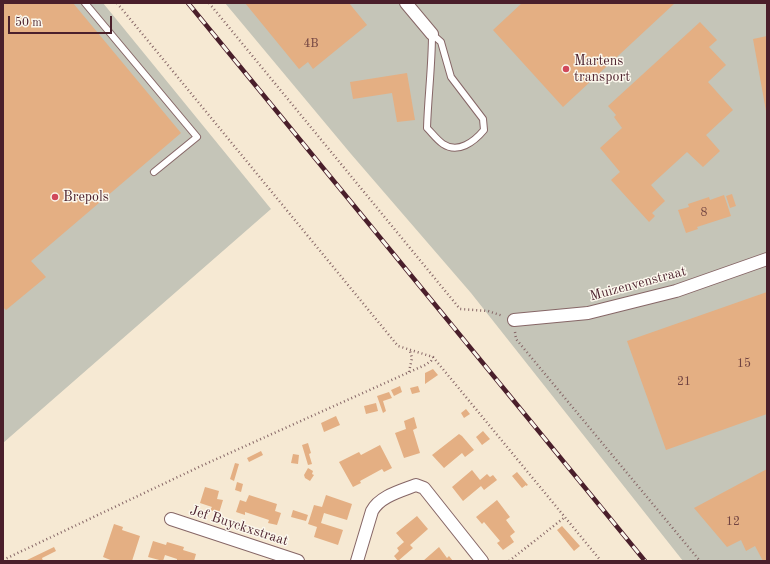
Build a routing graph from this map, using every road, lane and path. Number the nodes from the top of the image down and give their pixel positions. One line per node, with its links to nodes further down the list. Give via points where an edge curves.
1 (85, 3): 6 (lane, via 197,137)
2 (117, 3): 9 (path, via 398,346)
3 (209, 3): 8 (path, via 460,309 488,311)
4 (406, 3): 5 (street)
5 (432, 34): 5 (lane, via 427,128 443,144 454,148 476,140 484,130 483,119 451,77 441,42)
6 (154, 172)
7 (767, 259): 8 (street, Muizenvenstraat, via 676,291 588,313)
8 (514, 320): 20 (path, via 516,339)
9 (410, 350): 10 (path); 11 (path, via 412,358)
10 (433, 357): 11 (path, via 425,365); 12 (path)
11 (409, 372): 14 (path, via 201,466)
12 (565, 517): 18 (path); 19 (path)
13 (171, 518): 15 (street, Jef Buyckxstraat)
14 (3, 560)
15 (298, 561)
16 (357, 561): 17 (street, via 376,505 385,498 416,485 424,488)
17 (482, 561)
18 (509, 561)
19 (601, 561)
20 (700, 561)

